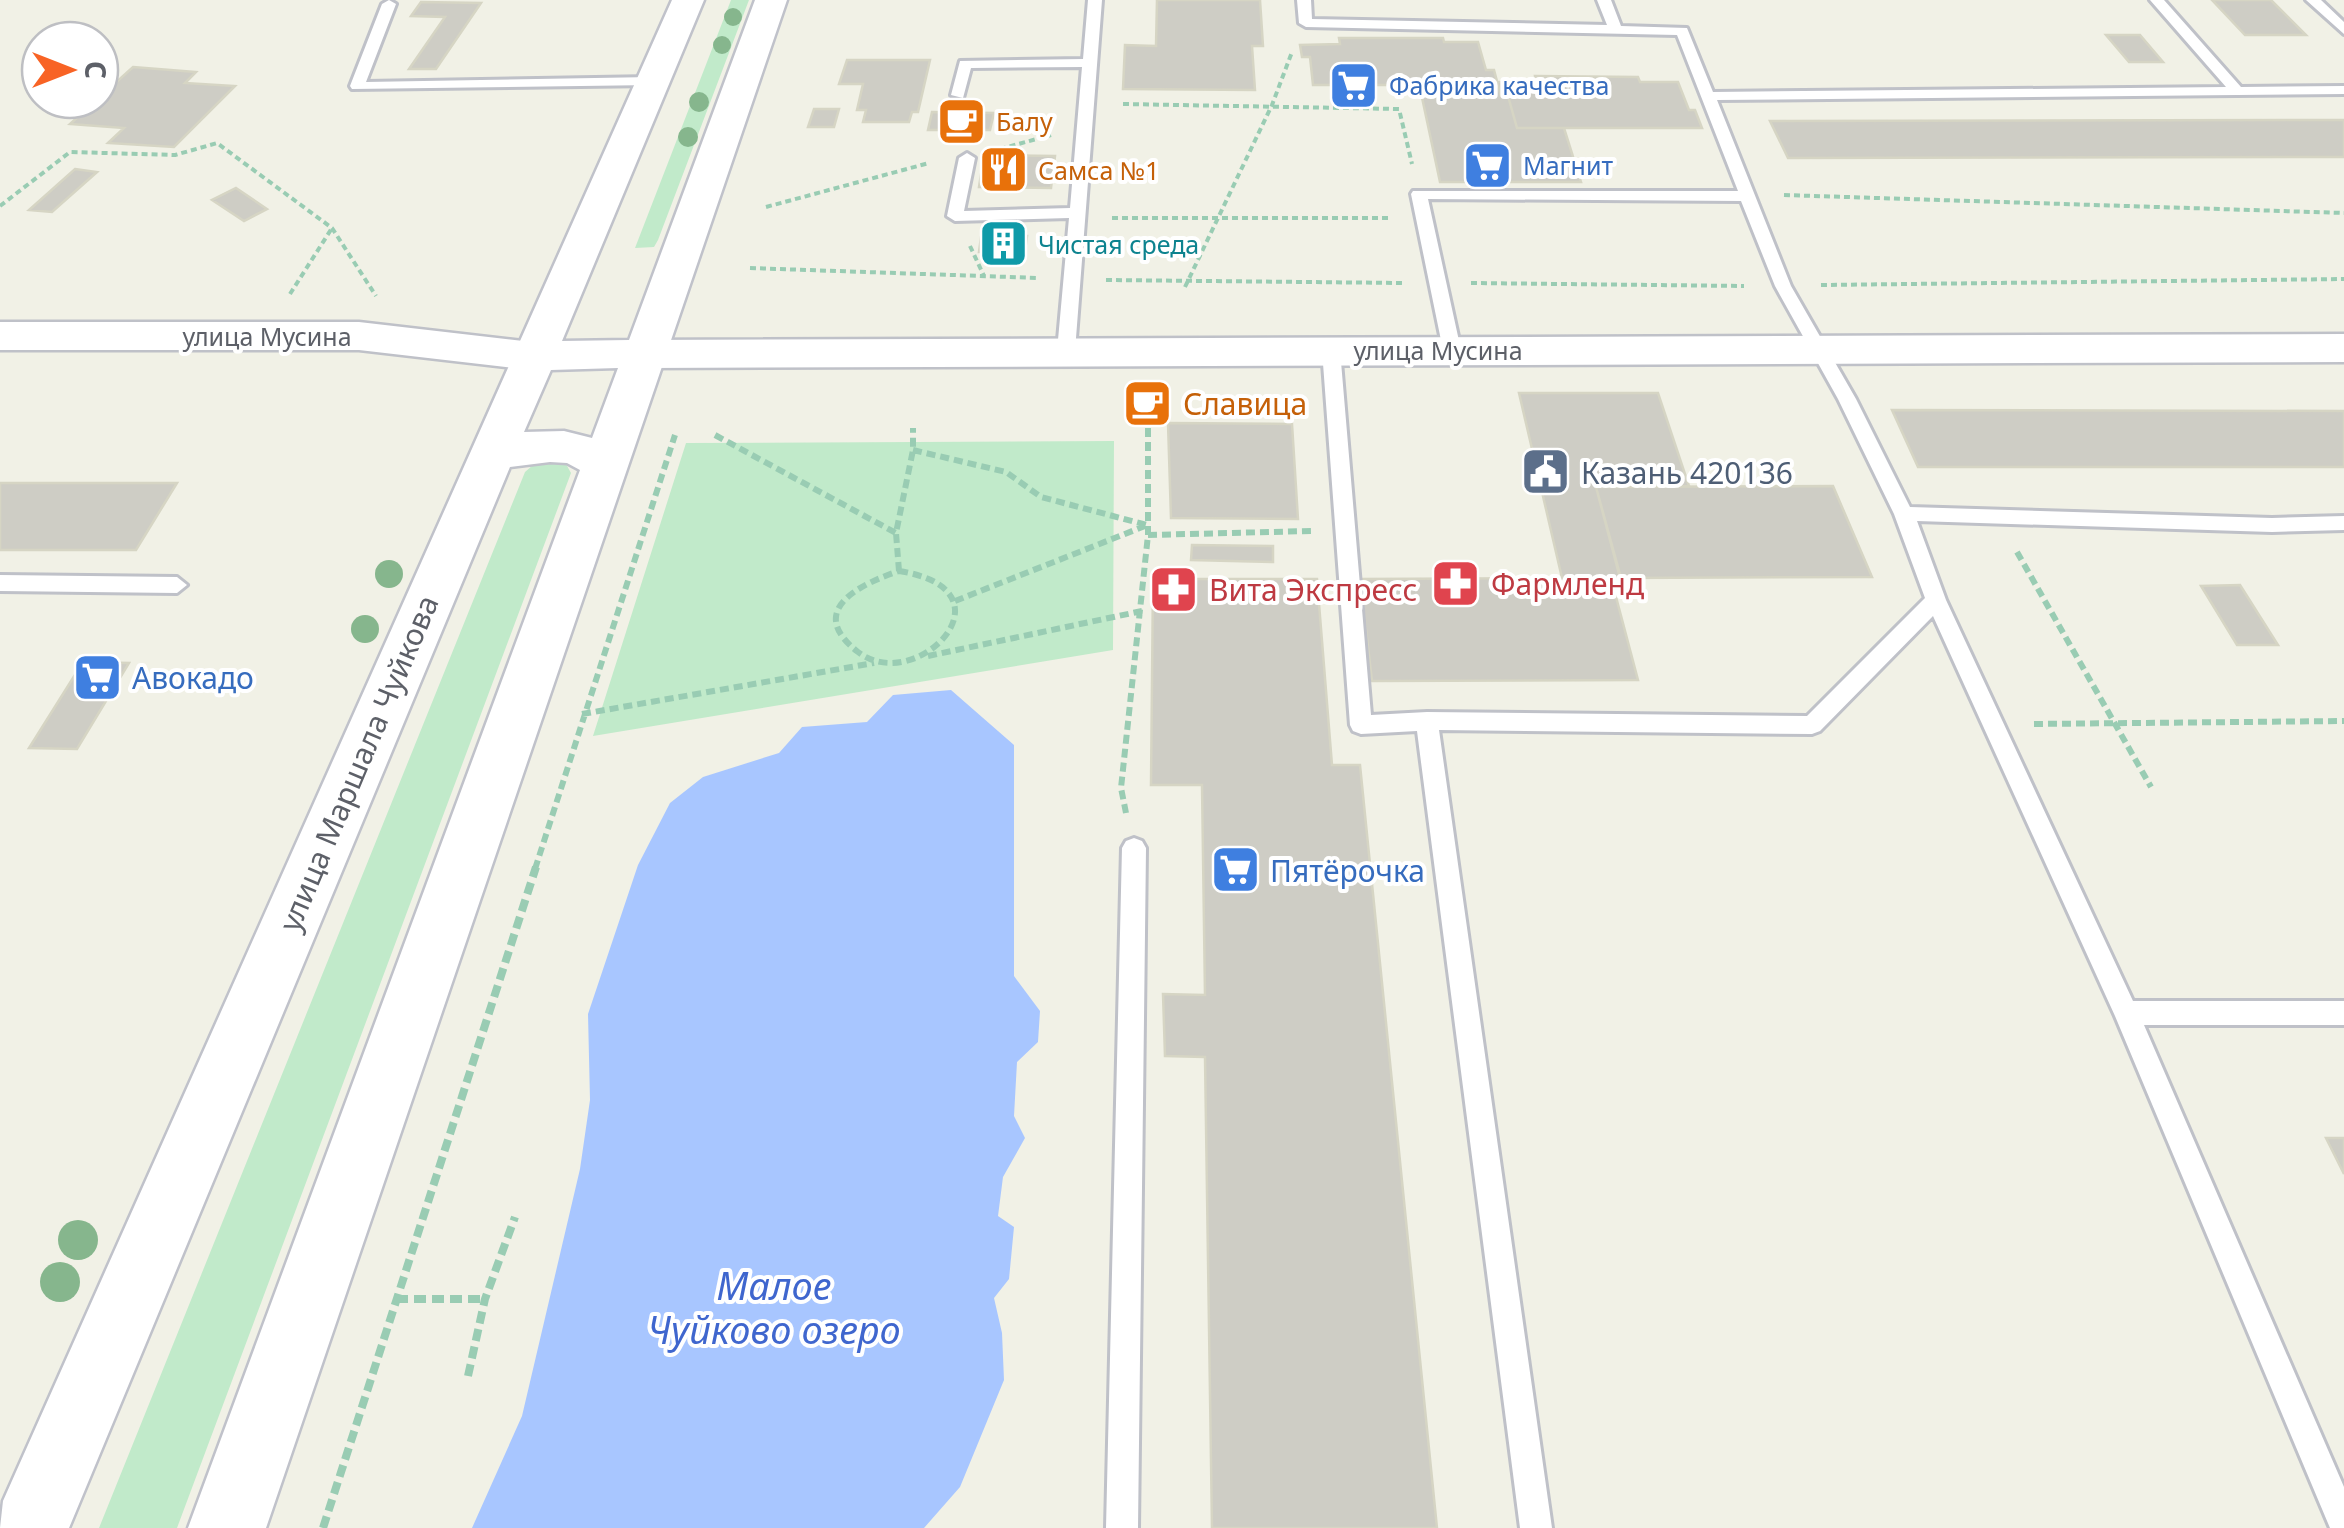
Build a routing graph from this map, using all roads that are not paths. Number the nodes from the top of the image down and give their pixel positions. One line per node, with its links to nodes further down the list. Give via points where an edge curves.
1 (688, 0): 12 (main road, улица Маршала Чуйкова)
2 (771, 0): 26 (main road)
3 (1095, 0): 11 (lane)
4 (1304, 0): 9 (lane, via 1306,23)
5 (1604, 0): 9 (lane)
6 (2156, 0): 14 (lane)
7 (2312, 0): 10 (lane)
8 (389, 4): 12 (lane, via 357,86)
9 (1616, 30): 16 (lane, via 1682,31)
10 (2344, 30)
11 (1089, 63): 15 (lane, via 965,64); 19 (lane)
12 (652, 82): 27 (main road, улица Маршала Чуйкова)
13 (2344, 90): 14 (lane)
14 (2238, 92): 16 (lane)
15 (958, 95)
16 (1708, 96): 18 (lane)
17 (967, 158): 19 (lane, via 955,216)
18 (1747, 196): 21 (lane); 24 (lane, via 1420,194)
19 (1077, 213): 25 (lane)
20 (0, 336): 27 (main road, улица Мусина, via 359,336)
21 (1815, 348): 22 (main road, улица Мусина); 24 (main road, улица Мусина); 31 (lane)
22 (2344, 348)
23 (1331, 350): 24 (main road, улица Мусина); 25 (main road, улица Мусина); 36 (lane, via 1361,725)
24 (1452, 350)
25 (1066, 351): 26 (main road, улица Мусина)
26 (645, 354): 27 (main road, улица Мусина); 30 (main road)
27 (532, 356): 28 (main road, улица Мусина); 29 (main road, улица Маршала Чуйкова)
28 (0, 364)
29 (489, 456): 30 (main road, via 565,446); 41 (main road, улица Маршала Чуйкова)
30 (605, 465): 42 (main road)
31 (1904, 514): 32 (lane); 35 (lane)
32 (2344, 523)
33 (0, 584): 34 (lane)
34 (177, 585)
35 (1936, 600): 36 (lane, via 1812,725); 38 (lane)
36 (1427, 721): 44 (lane)
37 (1134, 848): 43 (lane)
38 (2126, 1013): 39 (lane); 40 (lane)
39 (2344, 1013)
40 (2344, 1524)
41 (30, 1528)
42 (227, 1528)
43 (1122, 1528)
44 (1536, 1528)

